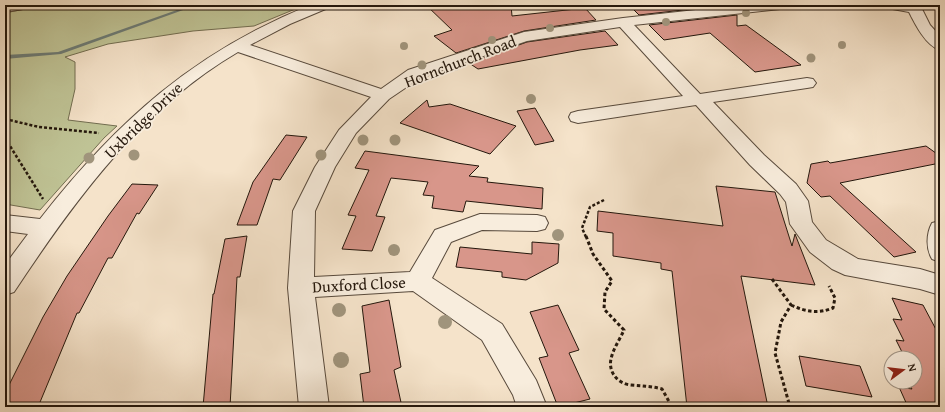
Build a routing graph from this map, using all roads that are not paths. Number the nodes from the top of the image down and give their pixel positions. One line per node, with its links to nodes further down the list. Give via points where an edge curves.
1 (24, 5): 6 (street)
2 (324, 5): 9 (street, Uxbridge Drive, via 274,26)
3 (780, 5): 7 (street, Hornchurch Road)
4 (892, 5): 5 (street)
5 (914, 7): 8 (street, via 924,28)
6 (5, 8)
7 (624, 22): 11 (street, Hornchurch Road, via 524,37 414,74); 12 (street)
8 (940, 45)
9 (237, 46): 11 (street); 15 (street, Uxbridge Drive, via 178,85 151,109 100,161)
10 (806, 83): 12 (street)
11 (384, 95): 22 (street, Hornchurch Road, via 348,130 325,167 304,211)
12 (698, 99): 13 (street); 21 (street, via 788,189 797,201 801,224 818,246 854,268 920,279)
13 (578, 117)
14 (5, 223): 15 (street)
15 (50, 223): 20 (street, Uxbridge Drive)
16 (537, 223): 19 (street, Duxford Close, via 480,222 443,236)
17 (940, 229): 18 (street)
18 (940, 253)
19 (417, 281): 22 (street, Duxford Close); 24 (street, Duxford Close, via 492,332 526,390)
20 (5, 285)
21 (940, 285)
22 (301, 288): 23 (street, Hornchurch Road)
23 (314, 407)
24 (532, 407)

